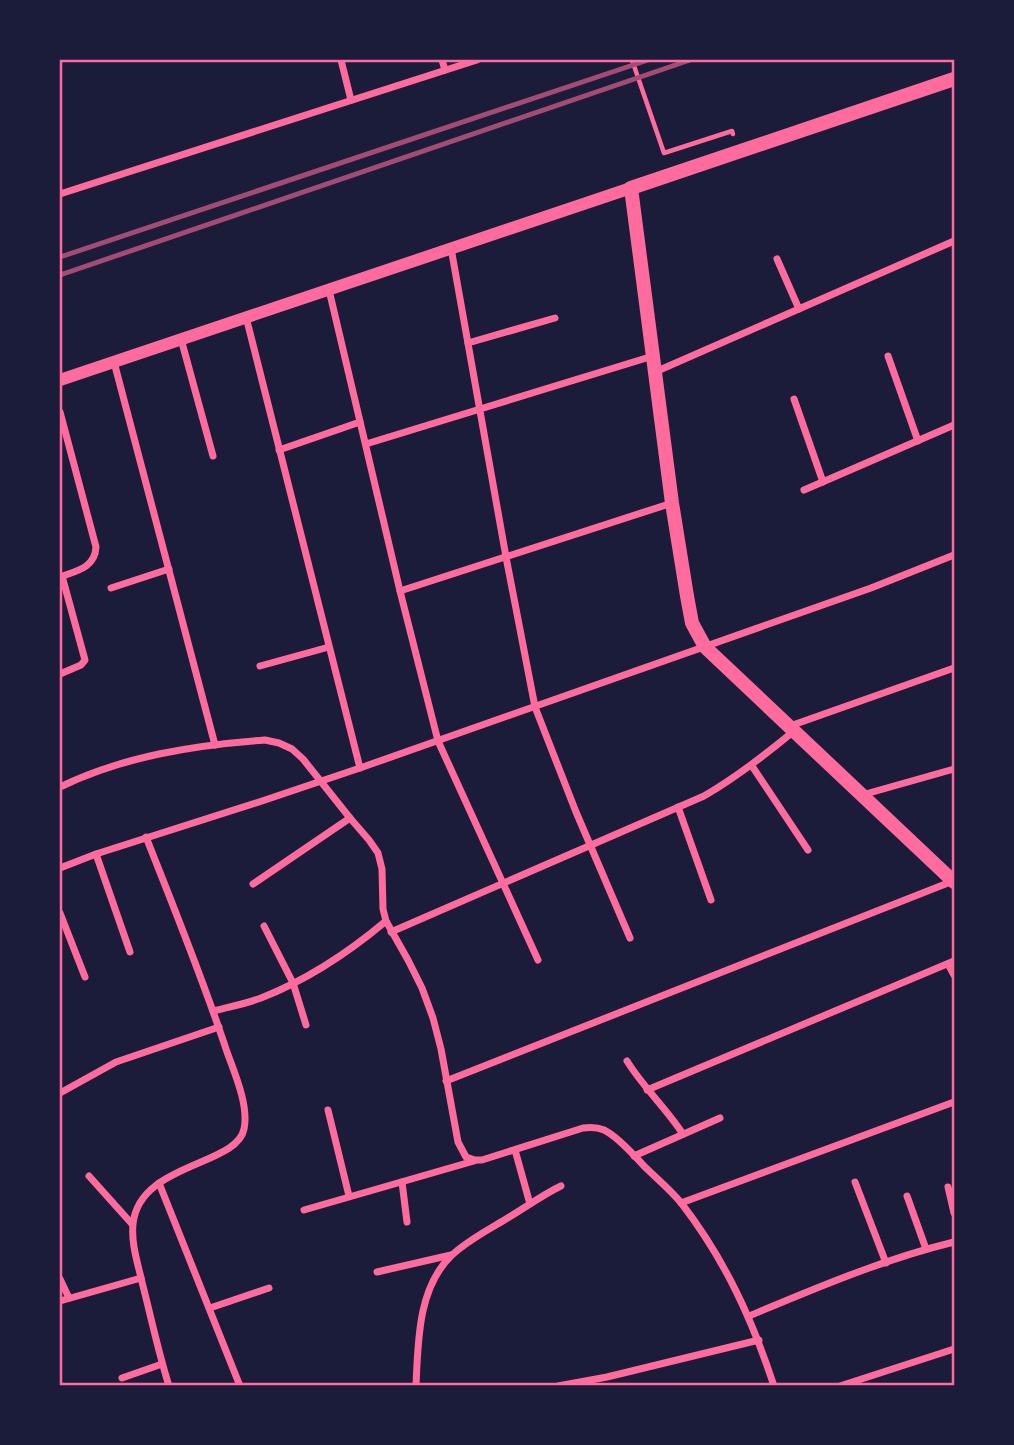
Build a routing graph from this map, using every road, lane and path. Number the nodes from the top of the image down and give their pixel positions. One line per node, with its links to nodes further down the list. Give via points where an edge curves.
1 (341, 60): 7 (street)
2 (442, 60): 5 (street)
3 (477, 60): 5 (street)
4 (632, 60): 8 (path, via 664,153)
5 (445, 70): 7 (street)
6 (954, 79): 9 (main road)
7 (351, 100): 10 (street)
8 (732, 131)
9 (631, 188): 12 (street); 20 (main road)
10 (60, 194)
11 (954, 241): 15 (street)
12 (451, 248): 14 (street); 19 (street)
13 (777, 259): 15 (street)
14 (329, 290): 16 (street); 28 (street)
15 (799, 309): 23 (street)
16 (246, 317): 18 (street); 32 (street)
17 (555, 318): 19 (street)
18 (181, 339): 22 (street); 33 (street)
19 (468, 343): 26 (street)
20 (653, 356): 23 (main road); 26 (street)
21 (888, 356): 30 (street)
22 (114, 362): 24 (street); 39 (street)
23 (655, 372): 36 (main road)
24 (60, 380)
25 (794, 399): 34 (street)
26 (479, 409): 31 (street); 38 (street)
27 (60, 412): 40 (street, via 96,547 88,566)
28 (360, 422): 31 (street); 32 (street)
29 (954, 425): 30 (street)
30 (918, 441): 34 (street)
31 (366, 444): 42 (street)
32 (279, 450): 43 (street)
33 (213, 456)
34 (824, 482): 35 (street)
35 (804, 490)
36 (672, 503): 38 (street); 44 (main road, via 692,623)
37 (954, 555): 44 (street)
38 (506, 557): 42 (street); 48 (street)
39 (169, 569): 41 (street); 51 (street)
40 (61, 576): 47 (street, via 85,660)
41 (111, 588)
42 (400, 591): 50 (street)
43 (329, 647): 45 (street); 53 (street)
44 (705, 647): 48 (street); 49 (main road)
45 (260, 666)
46 (954, 668): 49 (street)
47 (60, 674)
48 (535, 707): 50 (street); 61 (street)
49 (791, 729): 52 (street); 57 (main road)
50 (438, 741): 53 (street); 66 (street)
51 (215, 745): 55 (street, via 279,743 298,754); 56 (street, via 142,757)
52 (752, 766): 58 (street); 62 (street)
53 (360, 768): 55 (street)
54 (954, 769): 57 (street)
55 (321, 781): 59 (street); 60 (street)
56 (60, 787)
57 (862, 795): 65 (main road)
58 (678, 807): 61 (street); 68 (street)
59 (350, 818): 67 (street); 70 (street, via 378,853)
60 (146, 837): 63 (street); 80 (street)
61 (590, 846): 66 (street); 73 (street)
62 (808, 850)
63 (96, 854): 64 (street); 74 (street)
64 (60, 868)
65 (951, 875): 84 (street)
66 (503, 883): 72 (street); 75 (street)
67 (253, 884)
68 (711, 900)
69 (60, 913): 78 (street)
70 (386, 921): 72 (street); 79 (street, via 354,947)
71 (264, 926): 79 (street)
72 (391, 932): 84 (street, via 413,969 433,1018)
73 (630, 938)
74 (130, 951)
75 (538, 960)
76 (951, 963): 77 (street); 85 (street)
77 (954, 975)
78 (85, 977)
79 (293, 984): 80 (street); 81 (street)
80 (213, 1012): 82 (street)
81 (306, 1025)
82 (219, 1027): 86 (street, via 116,1062); 97 (street, via 242,1097 244,1131 232,1148)
83 (627, 1061): 85 (street)
84 (446, 1081): 93 (street, via 461,1150)
85 (647, 1090): 90 (street)
86 (60, 1093)
87 (954, 1102): 102 (street)
88 (328, 1110): 100 (street)
89 (720, 1118): 90 (street)
90 (683, 1134): 92 (street)
91 (515, 1150): 92 (street, via 590,1127 606,1131); 93 (street); 103 (street)
92 (634, 1156): 102 (street)
93 (475, 1160): 95 (street)
94 (89, 1176): 107 (street)
95 (401, 1182): 100 (street); 106 (street)
96 (855, 1182): 111 (street)
97 (159, 1183): 107 (street, via 146,1194); 118 (street)
98 (561, 1186): 103 (street)
99 (948, 1187): 105 (street)
100 (349, 1196): 104 (street)
101 (907, 1196): 109 (street)
102 (681, 1203): 119 (street, via 730,1276)
103 (530, 1204): 110 (street)
104 (304, 1210)
105 (954, 1213)
106 (407, 1222)
107 (132, 1224): 113 (street)
108 (954, 1242): 109 (street)
109 (926, 1249): 111 (street)
110 (452, 1255): 112 (street); 126 (street, via 436,1274 423,1310)
111 (886, 1263): 119 (street)
112 (377, 1272)
113 (141, 1278): 116 (street); 122 (street)
114 (60, 1279): 116 (street)
115 (269, 1289): 118 (street)
116 (69, 1298): 117 (street)
117 (60, 1301)
118 (210, 1308): 125 (street)
119 (748, 1316): 120 (street)
120 (759, 1340): 127 (street); 128 (street)
121 (954, 1349): 129 (street)
122 (162, 1364): 123 (street); 124 (street)
123 (122, 1378)
124 (169, 1385)
125 (240, 1385)
126 (416, 1385)
127 (558, 1385)
128 (774, 1385)
129 (840, 1385)

